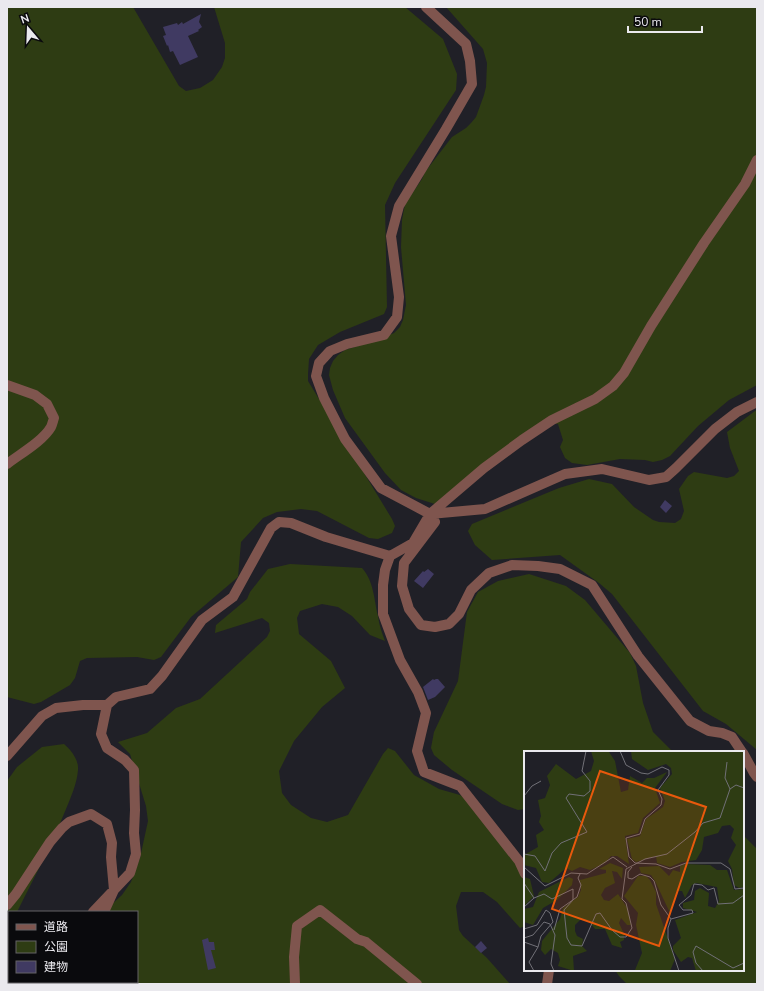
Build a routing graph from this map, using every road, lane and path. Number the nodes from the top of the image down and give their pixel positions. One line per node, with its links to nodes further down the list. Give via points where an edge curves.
1 (426, 7): 6 (street, via 466,44 472,84 399,206 391,236 399,297 397,317 384,335 330,351 319,363 316,376 345,439 381,488)
2 (757, 160): 6 (street, via 745,184 704,243 624,373 613,386 522,440)
3 (7, 385): 5 (street, via 35,395 47,404 54,418 51,427 39,440)
4 (757, 402): 6 (street, via 737,412 715,429 666,477 649,480 602,469 564,474 485,509)
5 (7, 464)
6 (430, 514): 7 (street, via 413,543); 9 (street, via 435,522 404,563 402,586 409,609 421,625 436,627 449,624 459,614 471,590 488,573 512,565 560,569 592,585 638,656 690,721 708,731 732,737)
7 (390, 556): 8 (street, via 290,523 279,522 271,528 233,597 202,620 150,689 116,697); 13 (street, via 383,585 383,614 400,660 418,692 426,713 417,751 424,772 460,786 519,861)
8 (107, 705): 11 (street, via 83,704 56,708 42,716); 14 (street, via 101,734 108,748 134,770 136,854 130,873)
9 (742, 751)
10 (744, 755): 12 (street)
11 (7, 756)
12 (757, 777)
13 (524, 872)
14 (114, 890): 15 (street, via 112,843 107,824 91,814 69,822 62,828); 16 (street); 17 (street)
15 (7, 905)
16 (94, 911)
17 (104, 911)
18 (549, 971): 21 (street)
19 (295, 984): 20 (street, via 297,926 320,910 358,939 366,942)
20 (417, 984)
21 (547, 984)

